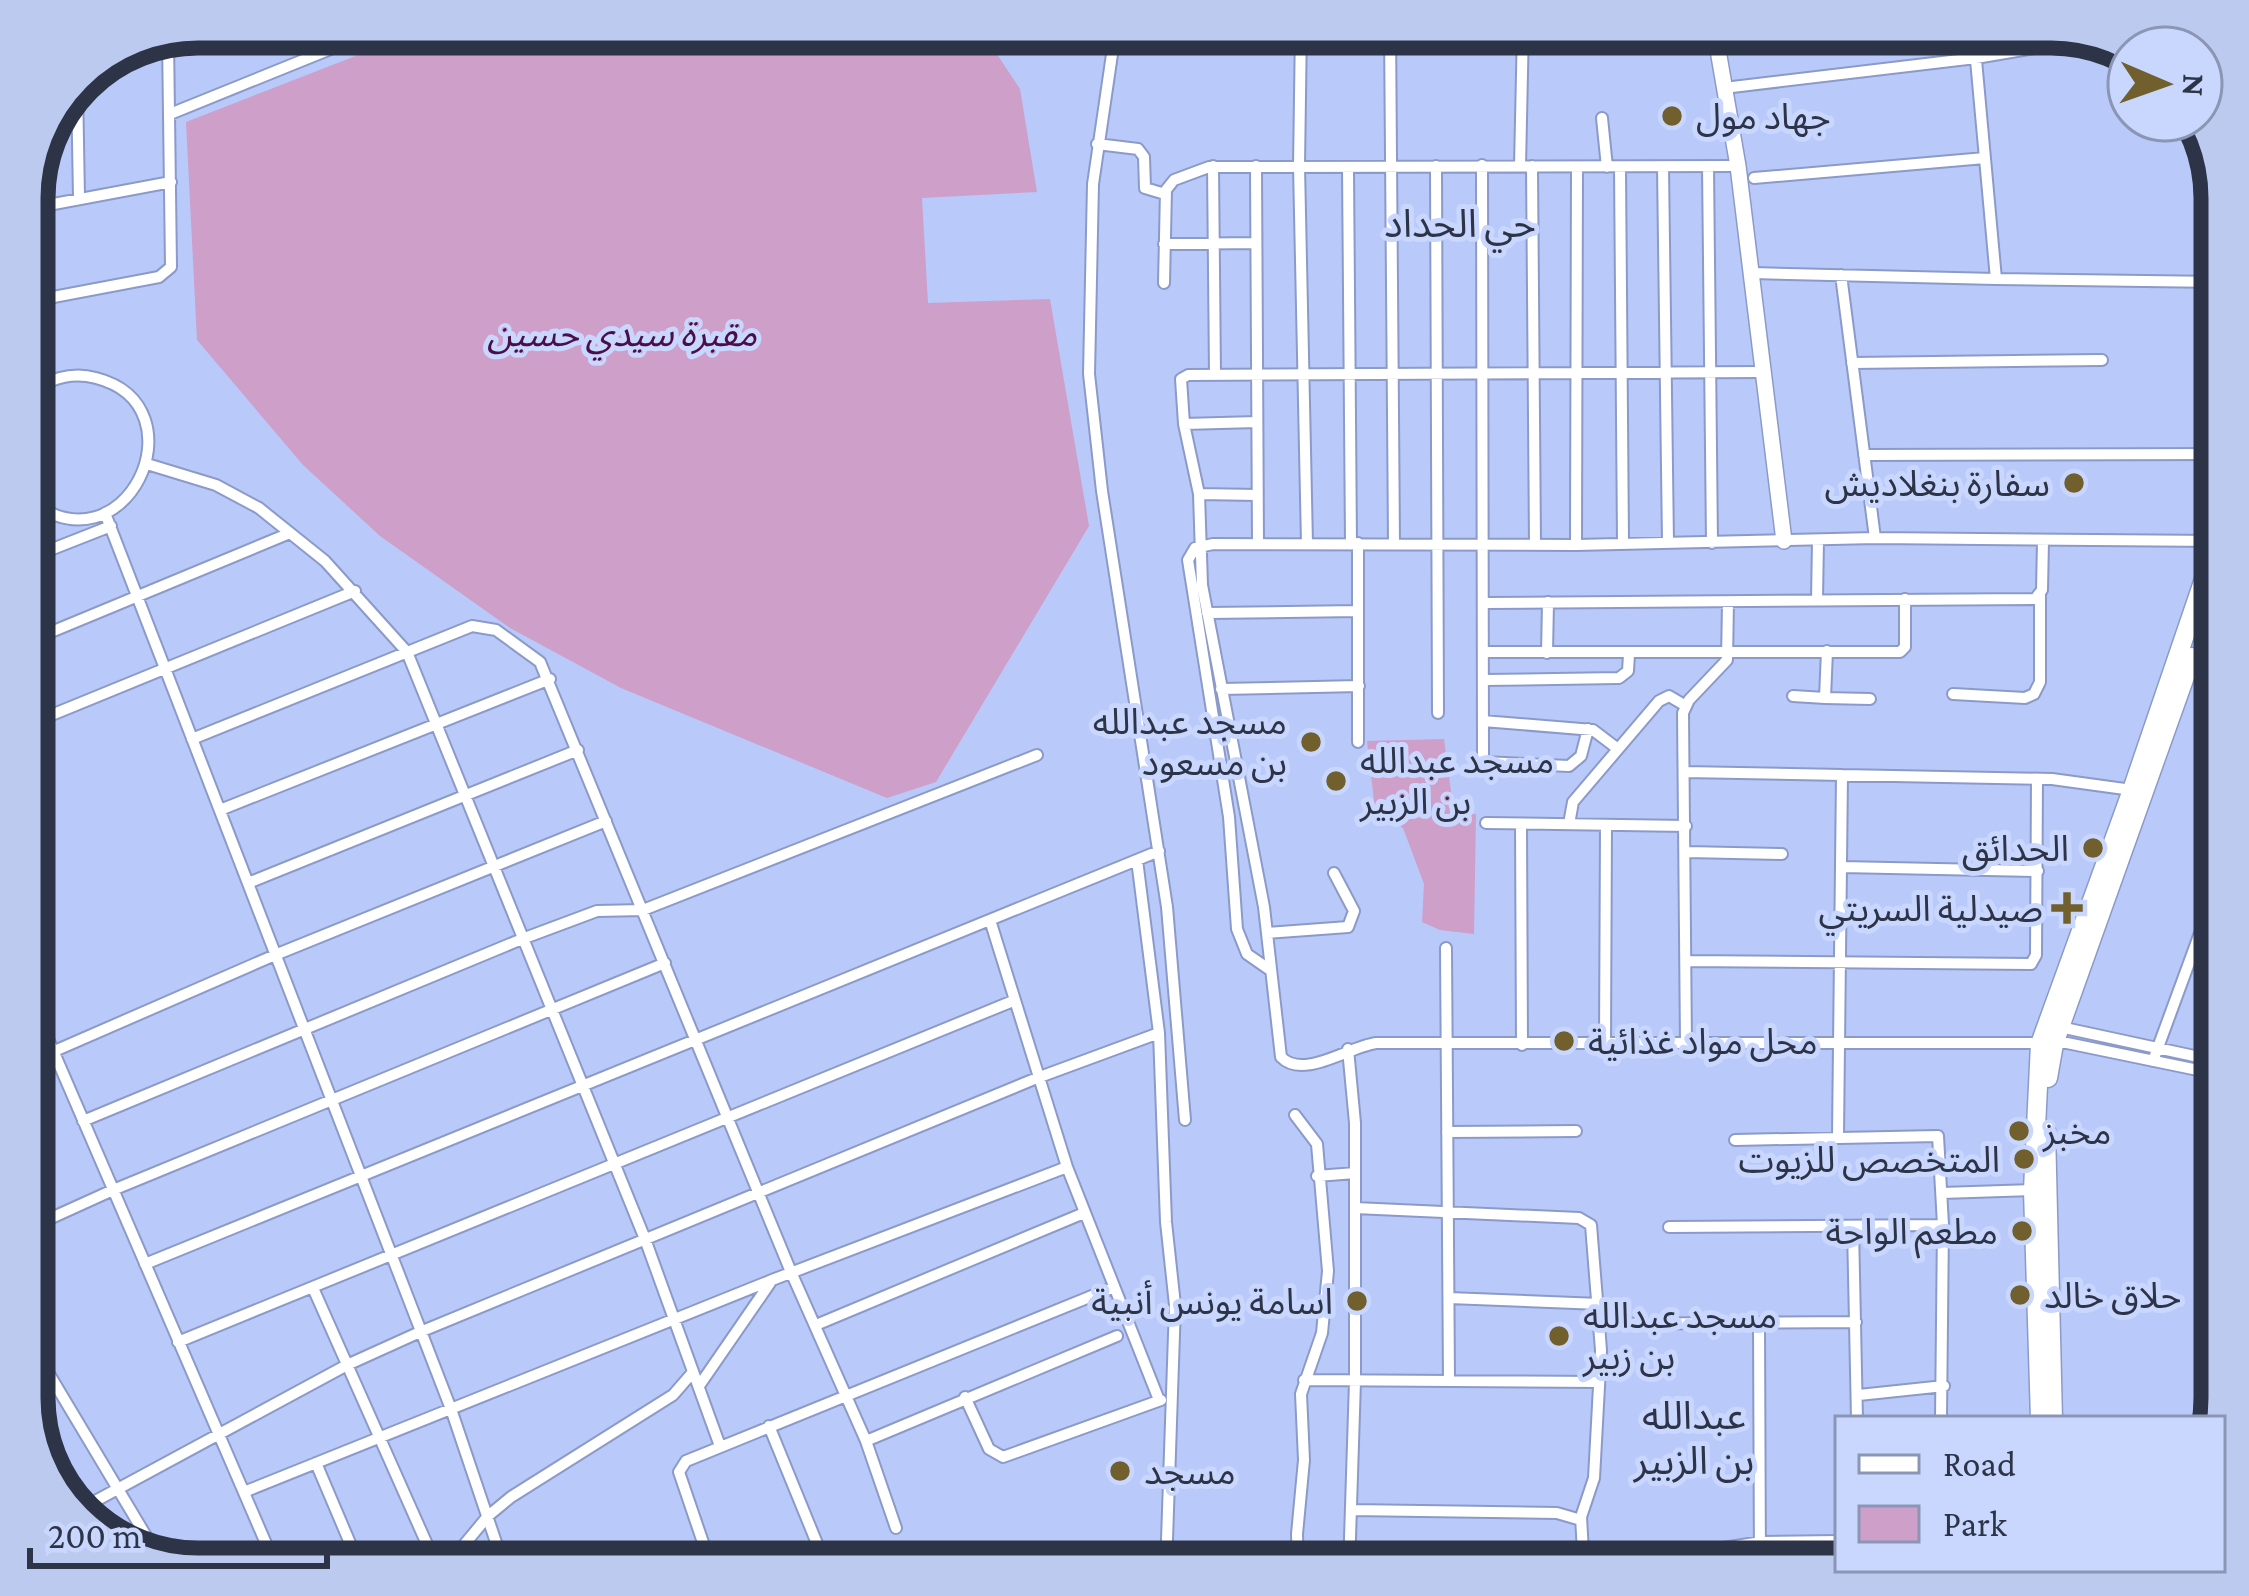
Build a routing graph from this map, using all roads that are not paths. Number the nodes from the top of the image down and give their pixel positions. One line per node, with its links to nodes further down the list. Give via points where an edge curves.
1 (335, 48): 9 (street)
2 (1113, 48): 16 (street)
3 (1301, 48): 21 (street)
4 (1390, 48): 22 (street)
5 (1523, 48): 24 (street)
6 (1717, 48): 12 (street)
7 (1975, 48): 11 (street)
8 (2034, 48): 11 (street)
9 (330, 50): 13 (street)
10 (168, 51): 13 (street)
11 (1976, 58): 12 (street); 17 (street)
12 (1724, 88): 27 (street)
13 (170, 114): 32 (street)
14 (73, 117): 34 (street)
15 (1602, 118): 29 (street)
16 (1097, 144): 33 (street, via 1140,151 1145,188); 141 (street, via 1088,302 1092,410)
17 (1985, 158): 31 (street); 41 (street)
18 (1482, 165): 23 (street); 24 (street); 49 (street)
19 (1213, 166): 20 (street); 33 (street, via 1174,180); 38 (street)
20 (1256, 166): 21 (street); 36 (street)
21 (1299, 166): 28 (street); 54 (street)
22 (1389, 166): 23 (street); 28 (street); 56 (street)
23 (1436, 166): 57 (street)
24 (1526, 166): 25 (street); 50 (street)
25 (1577, 166): 29 (street); 51 (street)
26 (1708, 166): 27 (street); 30 (street); 47 (street)
27 (1738, 166): 39 (street)
28 (1348, 167): 55 (street)
29 (1613, 167): 30 (street); 52 (street)
30 (1664, 167): 53 (street)
31 (1754, 178)
32 (171, 182): 34 (street); 44 (street, via 173,259 166,273)
33 (1165, 194): 37 (street)
34 (79, 198): 35 (street)
35 (48, 205)
36 (1256, 243): 38 (street); 59 (street)
37 (1164, 244): 38 (street); 43 (street)
38 (1214, 244): 58 (street)
39 (1752, 273): 40 (street); 48 (street)
40 (1840, 275): 41 (street); 46 (street)
41 (1996, 279): 42 (street)
42 (2201, 281)
43 (1163, 283)
44 (48, 298)
45 (2102, 360): 46 (street)
46 (1852, 363): 64 (street)
47 (1709, 372): 48 (street); 53 (street); 80 (street)
48 (1764, 372): 74 (street)
49 (1485, 373): 50 (street); 57 (street); 77 (street)
50 (1533, 373): 51 (street); 86 (street)
51 (1577, 373): 52 (street); 87 (street)
52 (1621, 373): 53 (street); 78 (street)
53 (1667, 373): 79 (street)
54 (1304, 374): 55 (street); 59 (street); 85 (street)
55 (1350, 374): 56 (street); 81 (street)
56 (1392, 374): 57 (street); 82 (street)
57 (1438, 374): 83 (street)
58 (1215, 375): 59 (street); 62 (street, via 1181,379)
59 (1257, 375): 61 (street)
60 (48, 382): 65 (street, via 92,377 126,394 146,426)
61 (1257, 422): 62 (street); 67 (street)
62 (1184, 424): 66 (street)
63 (2201, 454): 64 (street)
64 (1864, 455): 72 (street)
65 (147, 464): 69 (street, via 132,494); 71 (street, via 236,494)
66 (1199, 494): 67 (street); 88 (street)
67 (1257, 495): 84 (street)
68 (48, 509): 69 (street, via 65,518)
69 (105, 513): 70 (street)
70 (111, 526): 89 (street); 92 (street)
71 (290, 533): 90 (street); 92 (street)
72 (1875, 538): 73 (street); 75 (street)
73 (1818, 540): 74 (street); 95 (street)
74 (1784, 541): 80 (street)
75 (2043, 541): 76 (street); 91 (street)
76 (2201, 541)
77 (1484, 542): 83 (street); 86 (street); 98 (street)
78 (1623, 542): 79 (street); 87 (street)
79 (1668, 542): 80 (street)
80 (1712, 542)
81 (1355, 543): 82 (street); 85 (street); 99 (street)
82 (1394, 543): 83 (street)
83 (1438, 543): 119 (street)
84 (1258, 544): 85 (street); 88 (street)
85 (1307, 544)
86 (1535, 544): 87 (street)
87 (1576, 544)
88 (1199, 547): 100 (street); 160 (street, via 1188,560 1229,817 1235,916 1247,954)
89 (48, 552)
90 (355, 591): 104 (street); 109 (street)
91 (2040, 596): 94 (street); 114 (street, via 2034,694)
92 (138, 597): 101 (street); 109 (street)
93 (2201, 598): 132 (main road)
94 (1905, 599): 95 (street); 103 (street, via 1904,651)
95 (1817, 600): 97 (street)
96 (1548, 602): 97 (street); 98 (street); 107 (street)
97 (1728, 602): 106 (street)
98 (1484, 603): 105 (street)
99 (1358, 610): 100 (street); 112 (street)
100 (1207, 613): 113 (street)
101 (48, 633)
102 (2201, 650): 132 (main road)
103 (1827, 651): 106 (street); 116 (street)
104 (407, 652): 110 (street, via 485,626 533,654); 122 (street); 124 (street)
105 (1484, 652): 107 (street); 111 (street)
106 (1728, 652): 108 (street); 118 (street, via 1724,667)
107 (1547, 653): 108 (street)
108 (1629, 654): 111 (street, via 1619,678)
109 (165, 669): 120 (street); 124 (street)
110 (550, 680): 122 (street); 127 (street)
111 (1484, 680): 121 (street)
112 (1359, 686): 113 (street); 125 (street)
113 (1221, 689): 153 (street)
114 (1954, 694)
115 (1792, 696): 116 (street)
116 (1825, 698): 117 (street)
117 (1870, 699)
118 (1686, 706): 126 (street, via 1663,697); 129 (street)
119 (1438, 713)
120 (48, 716)
121 (1483, 721): 123 (street); 123 (street, via 1488,765 1569,766)
122 (437, 723): 133 (street); 134 (street)
123 (1588, 729): 126 (street)
124 (193, 740): 134 (street)
125 (1358, 742)
126 (1618, 749): 138 (street, via 1573,802)
127 (578, 750): 133 (street); 135 (street)
128 (1036, 755): 150 (street)
129 (1685, 772): 130 (street); 140 (street)
130 (1842, 775): 131 (street); 146 (street)
131 (2037, 779): 132 (street); 147 (street)
132 (2140, 789): 168 (main road)
133 (466, 795): 145 (street); 149 (street)
134 (220, 810): 149 (street)
135 (606, 821): 145 (street); 150 (street)
136 (1486, 823): 137 (street)
137 (1521, 824): 138 (street); 174 (street)
138 (1569, 824): 139 (street)
139 (1606, 825): 140 (street); 171 (street)
140 (1686, 826): 142 (street)
141 (1159, 851): 144 (street); 161 (street)
142 (1687, 852): 143 (street); 157 (street)
143 (1783, 854)
144 (1137, 860): 151 (street); 163 (street)
145 (494, 866): 154 (street); 156 (street)
146 (1841, 867): 147 (street); 159 (street)
147 (2038, 871): 159 (street, via 2031,964)
148 (1334, 873): 153 (street, via 1354,911 1348,927)
149 (248, 884): 156 (street)
150 (643, 910): 154 (street, via 597,911); 158 (street)
151 (990, 920): 162 (street); 169 (street)
152 (2201, 930): 178 (street)
153 (1267, 933): 160 (street)
154 (522, 939): 164 (street); 165 (street)
155 (1446, 948): 173 (street)
156 (275, 955): 165 (street); 176 (street)
157 (1687, 961): 159 (street); 172 (street)
158 (665, 963): 164 (street); 169 (street)
159 (1840, 963): 170 (street)
160 (1270, 970): 175 (street, via 1284,1062 1303,1067)
161 (1177, 998): 163 (street); 186 (street)
162 (1013, 1001): 181 (street); 185 (street)
163 (1156, 1006): 166 (street)
164 (550, 1010): 182 (street); 183 (street)
165 (304, 1029): 183 (street); 187 (street)
166 (1159, 1033): 181 (street); 237 (street, via 1175,1305)
167 (48, 1036): 176 (street)
168 (2051, 1038): 170 (street); 178 (street); 198 (main road); 242 (main road)
169 (696, 1039): 182 (street); 185 (street)
170 (1839, 1043): 172 (street); 190 (street)
171 (1605, 1045): 172 (street); 174 (street)
172 (1686, 1045)
173 (1447, 1046): 174 (street); 175 (street); 189 (street)
174 (1522, 1046)
175 (1348, 1049): 194 (street)
176 (55, 1051): 177 (street); 187 (street)
177 (48, 1054)
178 (2155, 1055): 179 (street); 180 (street)
179 (2201, 1060)
180 (2201, 1069)
181 (1037, 1078): 193 (street); 199 (street)
182 (582, 1086): 192 (street); 195 (street)
183 (331, 1100): 195 (street); 197 (street)
184 (1295, 1115): 196 (street, via 1315,1139)
185 (728, 1117): 192 (street); 199 (street)
186 (1185, 1120)
187 (83, 1121): 197 (street)
188 (1576, 1131): 189 (street)
189 (1447, 1132): 202 (street)
190 (1838, 1136): 191 (street); 200 (street, via 1938,1136)
191 (1735, 1140)
192 (613, 1162): 208 (street); 209 (street)
193 (1067, 1167): 203 (street); 211 (street)
194 (1355, 1173): 196 (street); 201 (street)
195 (360, 1176): 209 (street); 210 (street)
196 (1317, 1176): 228 (street, via 1328,1289)
197 (113, 1190): 204 (street); 210 (street)
198 (2033, 1190): 200 (street); 241 (main road)
199 (758, 1192): 208 (street); 211 (street)
200 (1942, 1193): 205 (street)
201 (1355, 1208): 202 (street); 230 (street)
202 (1448, 1212): 215 (street); 216 (street, via 1586,1220)
203 (1084, 1213): 213 (street); 221 (street)
204 (48, 1219)
205 (1943, 1226): 207 (street); 233 (street)
206 (1669, 1227): 207 (street)
207 (1853, 1227): 218 (street)
208 (645, 1239): 217 (street); 222 (street)
209 (390, 1255): 214 (street); 222 (street)
210 (145, 1264): 224 (street)
211 (791, 1273): 212 (street); 221 (street)
212 (772, 1280): 217 (street); 232 (street)
213 (1114, 1287): 234 (street); 237 (street)
214 (313, 1288): 224 (street); 225 (street)
215 (1449, 1298): 216 (street); 229 (street)
216 (1600, 1304): 219 (street)
217 (675, 1319): 226 (street); 238 (street)
218 (1856, 1322): 220 (street); 235 (street)
219 (1601, 1324): 220 (street); 231 (street)
220 (1759, 1324): 260 (street)
221 (816, 1325): 234 (street)
222 (420, 1332): 225 (street); 238 (street)
223 (1117, 1336): 236 (street)
224 (178, 1342): 244 (street)
225 (346, 1365): 244 (street); 245 (street)
226 (693, 1372): 232 (street); 255 (street, via 673,1395)
227 (48, 1374): 249 (street)
228 (1304, 1380): 230 (street); 269 (street)
229 (1449, 1381): 230 (street); 231 (street)
230 (1355, 1382): 253 (street)
231 (1599, 1382): 252 (street)
232 (699, 1386): 247 (street)
233 (1944, 1386): 235 (street); 240 (street)
234 (846, 1395): 243 (street); 246 (street)
235 (1858, 1395): 239 (street)
236 (965, 1397): 237 (street, via 989,1449 1004,1457); 246 (street)
237 (1164, 1399): 268 (street)
238 (451, 1409): 245 (street); 255 (street)
239 (1857, 1416)
240 (1941, 1416)
241 (2040, 1416)
242 (2053, 1416)
243 (769, 1426): 247 (street); 267 (street)
244 (218, 1435): 249 (street); 250 (street)
245 (378, 1438): 248 (street); 263 (street)
246 (866, 1441): 257 (street)
247 (720, 1446): 266 (street, via 679,1472)
248 (316, 1463): 250 (street); 262 (street)
249 (117, 1488): 251 (street); 258 (street)
250 (244, 1492): 261 (street)
251 (91, 1503)
252 (1585, 1504): 254 (street); 256 (street)
253 (1351, 1510): 254 (street); 270 (street)
254 (1557, 1514): 256 (street)
255 (488, 1516): 264 (street); 265 (street)
256 (1581, 1520): 271 (street)
257 (896, 1528)
258 (148, 1539)
259 (1835, 1541): 260 (street)
260 (1761, 1542): 272 (street); 273 (street)
261 (268, 1548)
262 (352, 1548)
263 (431, 1548)
264 (460, 1548)
265 (498, 1548)
266 (705, 1548)
267 (819, 1548)
268 (1168, 1548)
269 (1299, 1548)
270 (1350, 1548)
271 (1583, 1548)
272 (1724, 1548)
273 (1761, 1548)

